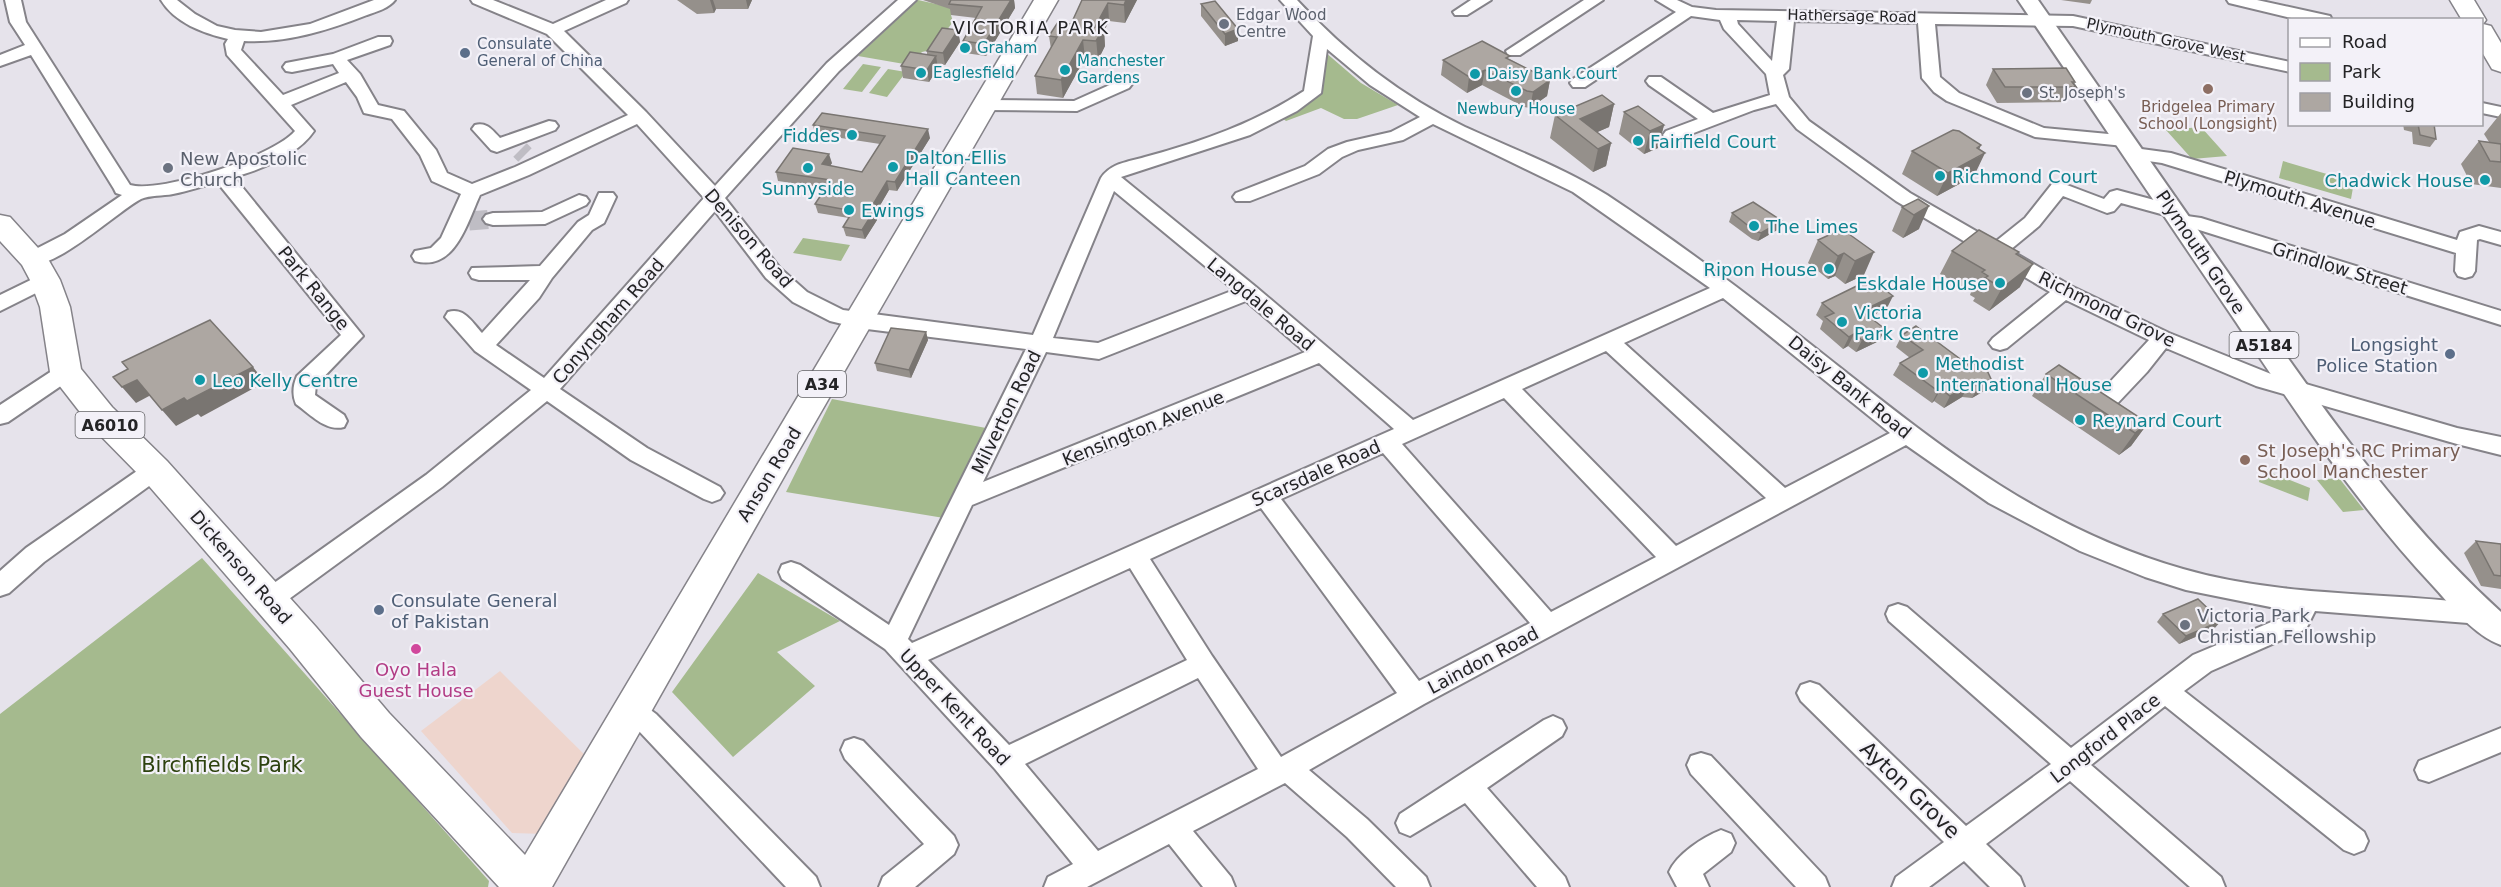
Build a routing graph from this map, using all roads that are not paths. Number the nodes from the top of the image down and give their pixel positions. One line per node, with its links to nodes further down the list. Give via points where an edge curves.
1 (169, 0): 29 (street, via 200,26)
2 (387, 0): 29 (street, via 303,29)
3 (479, 0): 26 (street, Denison Road)
4 (620, 0): 26 (street)
5 (908, 0): 60 (street, Conyngham Road, via 833,67)
6 (1046, 0): 44 (highway, Anson Road / A34)
7 (1288, 0): 28 (street, Daisy Bank Road)
8 (1483, 0): 18 (street)
9 (1595, 0): 31 (street)
10 (1665, 0): 17 (street, Hathersage Road)
11 (1903, 0): 21 (street)
12 (2235, 0): 22 (street)
13 (2325, 0): 23 (street)
14 (2462, 0): 24 (highway)
15 (15, 10): 30 (street)
16 (2035, 10): 21 (street, Hathersage Road); 36 (street, Plymouth Grove West); 53 (main road, Plymouth Grove / A5184)
17 (1688, 11): 19 (street, Hathersage Road); 40 (street)
18 (1461, 12)
19 (1727, 15): 20 (street, Hathersage Road); 37 (street, Richmond Grove, via 1730,25)
20 (1786, 15): 21 (street, Hathersage Road); 37 (street, via 1780,69)
21 (1919, 18): 53 (street, Plymouth Avenue, via 1931,78 1953,97 2041,133)
22 (2316, 18)
23 (2325, 18)
24 (2475, 18)
25 (368, 23): 32 (street, via 386,44)
26 (554, 30): 47 (street, Denison Road)
27 (2486, 33): 34 (highway)
28 (1321, 36): 48 (street, Daisy Bank Road, via 1385,88); 56 (street, via 1312,93 1293,106 1196,148 1116,171)
29 (238, 37): 43 (street, via 232,44 233,51)
30 (34, 47): 33 (street); 58 (street, via 123,189)
31 (1514, 51)
32 (337, 58): 35 (street); 38 (street)
33 (0, 61)
34 (2501, 64)
35 (292, 67)
36 (2288, 67)
37 (1774, 73): 42 (street, Richmond Grove)
38 (351, 74): 43 (street); 57 (street, via 370,109 398,115 429,154 439,177)
39 (1655, 81): 49 (street)
40 (1579, 83)
41 (1123, 84): 44 (street, via 1077,106)
42 (1780, 98): 49 (street); 68 (street, Richmond Grove, via 1803,125 1864,171)
43 (282, 102): 55 (street, via 306,131 294,144)
44 (985, 105): 80 (highway, Anson Road / A34)
45 (2483, 108): 46 (street)
46 (2501, 112)
47 (640, 116): 54 (street); 60 (street, Denison Road)
48 (1433, 117): 61 (street, via 1396,136 1335,153 1312,170); 74 (street, Daisy Bank Road, via 1596,197)
49 (1711, 120): 52 (street)
50 (549, 126): 54 (street)
51 (482, 129): 54 (street, via 497,146)
52 (1672, 135)
53 (2129, 147): 63 (main road, Plymouth Grove / A5184); 67 (street, Plymouth Avenue)
54 (523, 153): 57 (street)
55 (222, 175): 58 (street); 93 (street, Park Range, via 353,336 305,382 304,398)
56 (1110, 178): 76 (street, Langdale Road); 83 (street, Milverton Road)
57 (472, 191): 69 (street, via 464,221 449,241 437,254)
58 (138, 193): 70 (street, via 72,239)
59 (606, 197): 73 (street, via 597,219 585,226)
60 (714, 197): 80 (street, Denison Road, via 769,268 800,297 837,316); 89 (street, Conyngham Road)
61 (1243, 197)
62 (579, 201): 64 (street, via 544,218)
63 (2176, 216): 68 (street, Grindlow Street, via 2117,196 2107,207 2059,188 2032,222); 79 (street, Grindlow Street); 90 (main road, Plymouth Grove / A5184)
64 (493, 219)
65 (0, 224): 70 (highway, Dickenson Road / A6010)
66 (2501, 239): 67 (street, via 2479,232 2467,237)
67 (2466, 249): 71 (street)
68 (1995, 252): 75 (street, Richmond Grove)
69 (422, 256)
70 (39, 270): 77 (street); 87 (highway, Dickenson Road / A6010, via 55,306)
71 (2465, 271)
72 (479, 273): 73 (street)
73 (545, 273): 85 (street, via 532,293)
74 (1725, 289): 82 (street, Scarsdale Road); 95 (street, Daisy Bank Road)
75 (2064, 291): 81 (street, Richmond Grove); 84 (street)
76 (1249, 292): 83 (street, Denison Road, via 1099,351); 86 (street, Langdale Road)
77 (0, 304)
78 (455, 317): 85 (street)
79 (2501, 318)
80 (859, 321): 83 (street, Denison Road); 118 (highway, Anson Road / A34)
81 (2162, 338): 90 (street, Richmond Grove); 91 (street)
82 (1608, 341): 88 (street, Scarsdale Road); 102 (street)
83 (1040, 343): 101 (street, Milverton Road)
84 (2000, 343)
85 (482, 346): 89 (street)
86 (1321, 354): 94 (street, Langdale Road); 101 (street, Kensington Avenue)
87 (66, 372): 92 (street); 98 (highway, Dickenson Road / A6010, via 101,416)
88 (1507, 387): 94 (street, Scarsdale Road); 104 (street)
89 (547, 389): 99 (street, via 639,454); 107 (street, Conyngham Road, via 434,481)
90 (2295, 389): 97 (street, Richmond Grove); 110 (main road, Plymouth Grove / A5184, via 2391,518)
91 (2105, 402)
92 (0, 416)
93 (336, 421)
94 (1410, 430): 96 (street, Scarsdale Road)
95 (1908, 434): 102 (street, Laindon Road); 108 (street, Daisy Bank Road, via 1966,477 2041,523 2118,556 2219,588)
96 (1386, 441): 100 (street, Scarsdale Road); 111 (street)
97 (2501, 446)
98 (155, 470): 106 (street, via 35,555); 107 (highway, Dickenson Road / A6010)
99 (712, 493)
100 (1265, 496): 103 (street, Scarsdale Road); 117 (street)
101 (963, 499): 113 (street, Milverton Road)
102 (1783, 500): 104 (street, Laindon Road)
103 (1135, 555): 113 (street, Scarsdale Road); 114 (street)
104 (1673, 559): 111 (street, Laindon Road)
105 (791, 572): 113 (street, Upper Kent Road)
106 (0, 586)
107 (269, 600): 135 (highway, Dickenson Road / A6010, via 375,725)
108 (2302, 601): 110 (street, Daisy Bank Road); 115 (street, Longford Place, via 2303,612 2297,622 2202,663)
109 (1898, 614): 124 (street)
110 (2481, 614): 112 (main road, Plymouth Grove / A5184)
111 (1548, 626): 117 (street, Laindon Road)
112 (2501, 632)
113 (901, 649): 122 (street, Upper Kent Road)
114 (1203, 664): 122 (street); 126 (street)
115 (2165, 691): 124 (street, Longford Place); 130 (street)
116 (1810, 693): 131 (street, Ayton Grove)
117 (1415, 696): 126 (street, Laindon Road)
118 (631, 710): 135 (highway, Anson Road / A34); 136 (street)
119 (1553, 728): 127 (street)
120 (2501, 740): 125 (street)
121 (854, 750): 137 (street, via 944,845)
122 (1005, 760): 133 (street, Upper Kent Road)
123 (1701, 765): 142 (street)
124 (2072, 765): 131 (street, Longford Place); 145 (street)
125 (2429, 770)
126 (1282, 771): 129 (street, Laindon Road); 140 (street, via 1357,828)
127 (1468, 786): 128 (street); 141 (street)
128 (1410, 823)
129 (1173, 826): 133 (street, Laindon Road); 139 (street)
130 (2354, 841)
131 (1964, 842): 143 (street, Longford Place); 144 (street, Ayton Grove)
132 (1721, 843): 134 (street)
133 (1094, 868): 138 (street, Laindon Road)
134 (1682, 880)
135 (528, 887)
136 (806, 887)
137 (893, 887)
138 (1058, 887)
139 (1221, 887)
140 (1416, 887)
141 (1555, 887)
142 (1815, 887)
143 (1906, 887)
144 (2010, 887)
145 (2211, 887)

